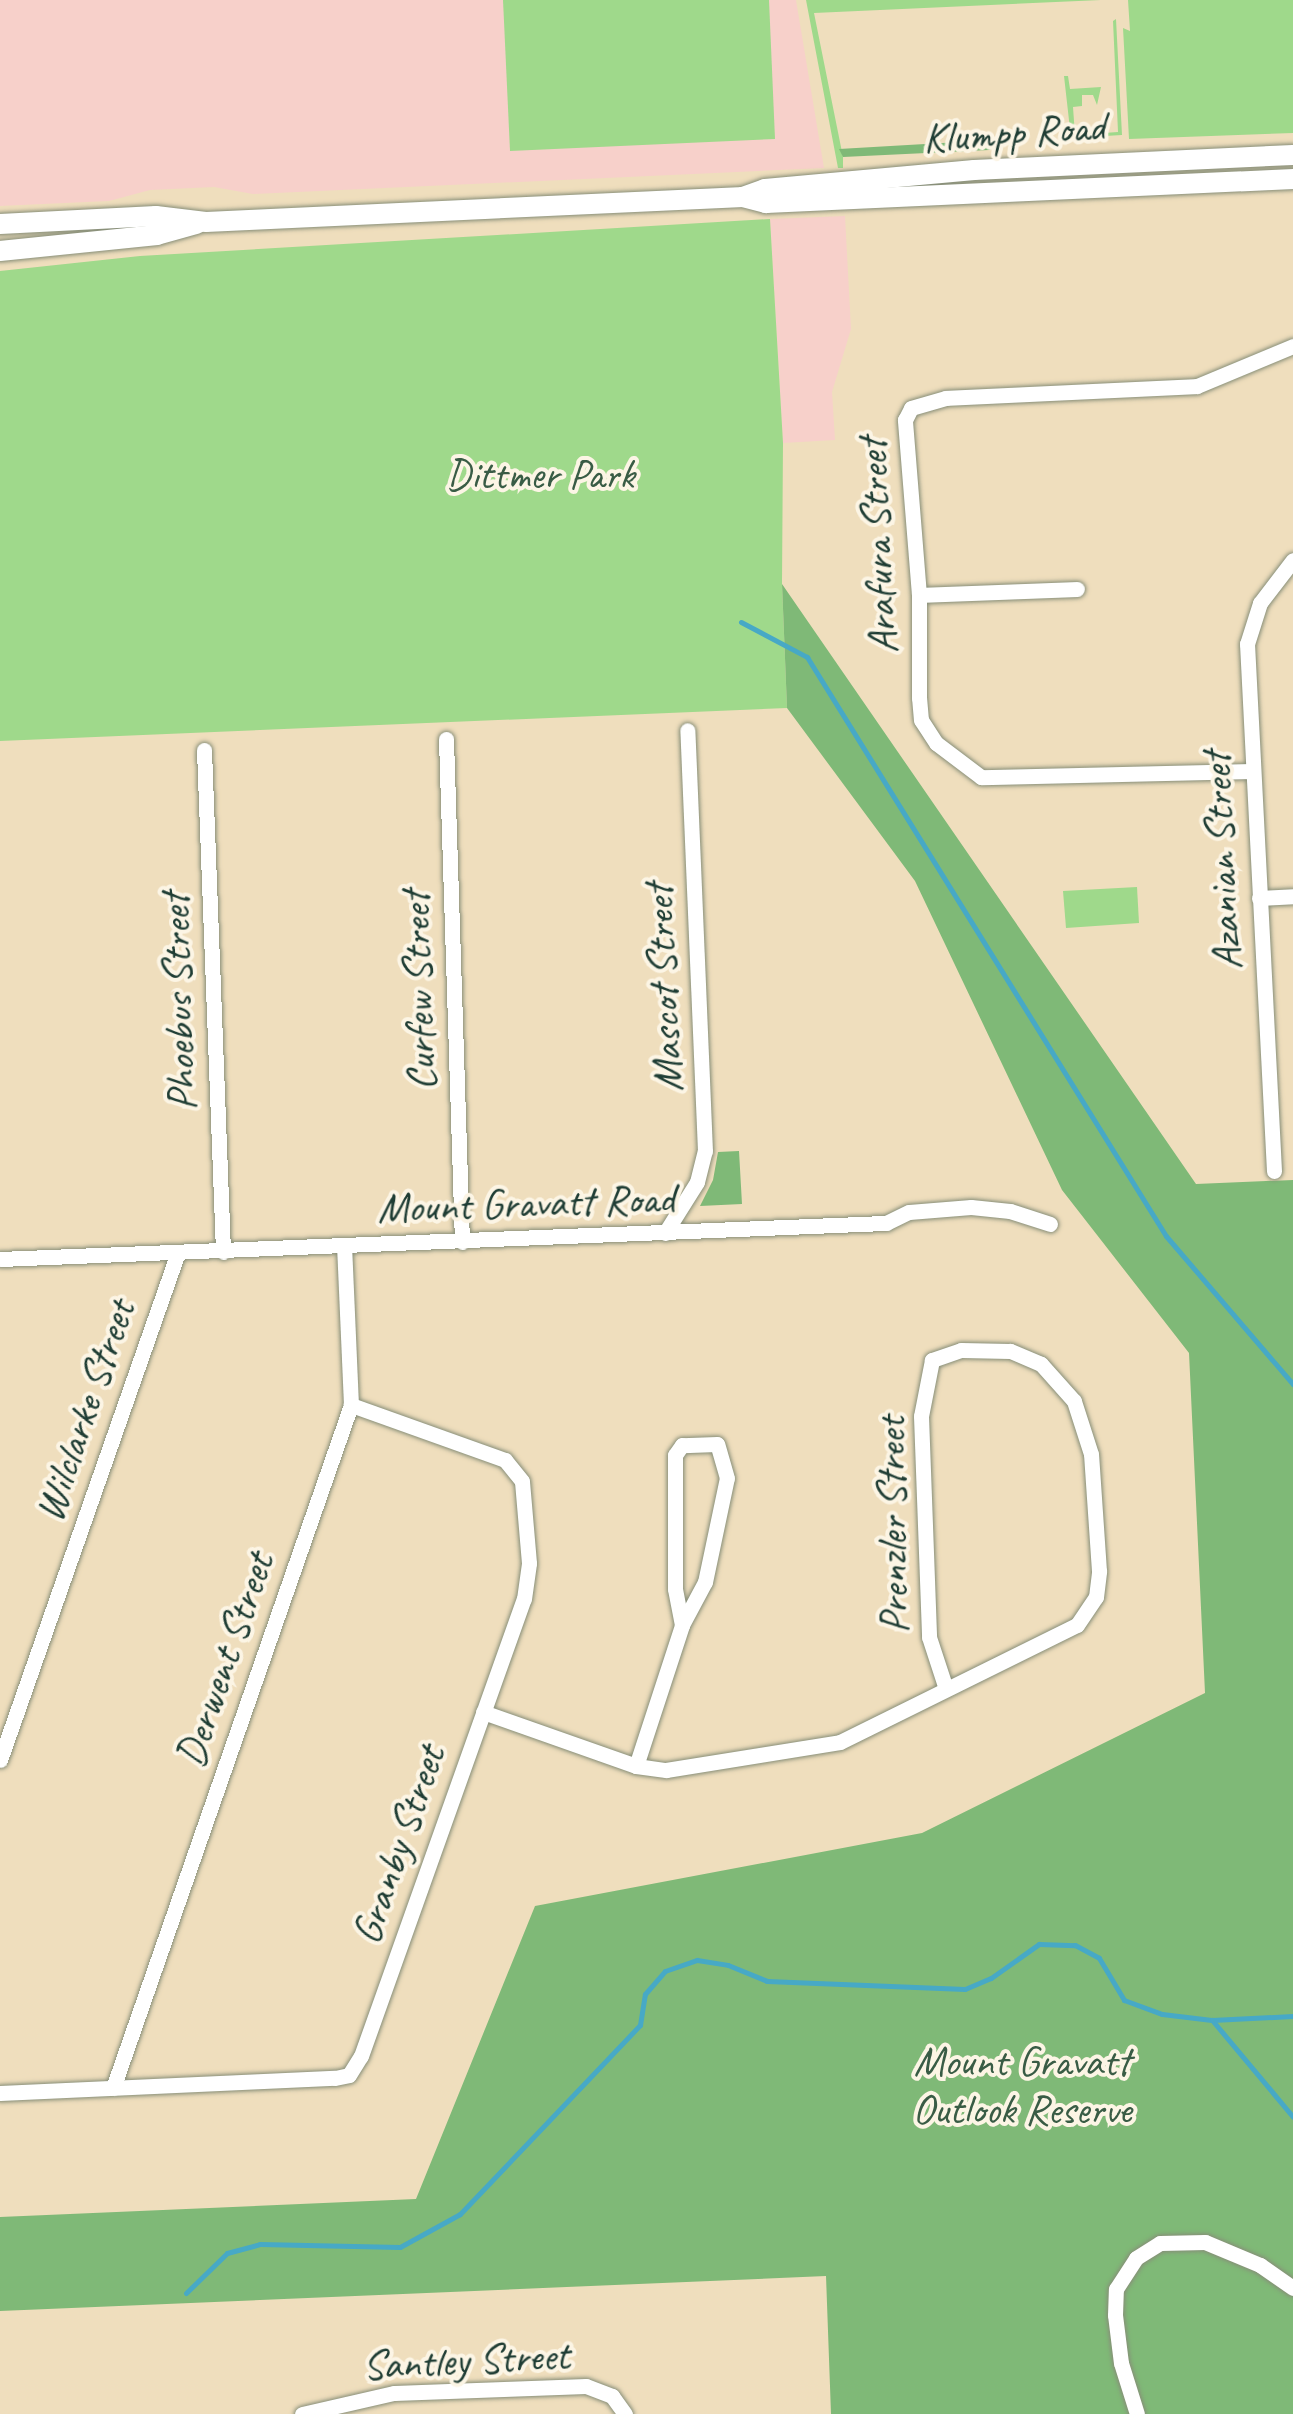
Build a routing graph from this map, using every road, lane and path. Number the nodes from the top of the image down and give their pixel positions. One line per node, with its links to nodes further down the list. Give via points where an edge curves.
1 (1293, 156): 3 (main road, Klumpp Road, via 974,170)
2 (1293, 179): 3 (main road, Klumpp Road, via 766,203)
3 (743, 196): 4 (main road, Klumpp Road)
4 (206, 222): 5 (main road, Klumpp Road, via 156,216); 6 (main road, Klumpp Road, via 157,235)
5 (0, 224)
6 (0, 251)
7 (1293, 346): 10 (street, Arafura Street, via 1197,386 946,398 911,408 905,420)
8 (1293, 560): 14 (street, Azanian Street, via 1260,603 1246,644)
9 (1078, 589): 10 (street)
10 (918, 595): 14 (street, Arafura Street, via 921,720 955,761 981,776)
11 (687, 730): 19 (street, Mascot Street, via 705,1151 697,1182)
12 (446, 738): 20 (street, Curfew Street)
13 (204, 750): 22 (street, Phoebus Street)
14 (1252, 771): 16 (street, Azanian Street)
15 (1293, 896): 16 (street)
16 (1259, 898): 17 (street, Azanian Street)
17 (1274, 1171)
18 (1050, 1224): 19 (street, Mount Gravatt Road, via 971,1207 910,1212 886,1224)
19 (665, 1233): 20 (street, Mount Gravatt Road)
20 (462, 1242): 21 (street, Mount Gravatt Road)
21 (344, 1247): 22 (street, Mount Gravatt Road); 25 (street, Derwent Street)
22 (223, 1252): 23 (street, Mount Gravatt Road)
23 (177, 1255): 24 (street, Mount Gravatt Road); 29 (street, Wilclarke Street)
24 (0, 1260)
25 (351, 1404): 28 (street, Granby Street, via 505,1460 522,1482 529,1562 524,1600); 31 (street, Derwent Street)
26 (682, 1626): 26 (street, via 675,1589 676,1455 682,1445 717,1444 727,1478 705,1582); 30 (street)
27 (946, 1686): 27 (street, Prenzler Street, via 1077,1624 1096,1597 1091,1454 1074,1401 1040,1364 1010,1351 961,1350 932,1360 921,1416 929,1636); 30 (street, Prenzler Street, via 840,1742 666,1770)
28 (483, 1712): 30 (street, Prenzler Street); 31 (street, Granby Street, via 350,2075)
29 (0, 1760)
30 (636, 1766)
31 (113, 2088): 32 (street, Granby Street)
32 (0, 2093)
33 (1293, 2288): 36 (street, via 1260,2265 1204,2242 1160,2242 1136,2258 1116,2290 1115,2315)
34 (302, 2414): 35 (street, Santley Street, via 381,2395 586,2386 612,2396)
35 (625, 2414)
36 (1136, 2414)

